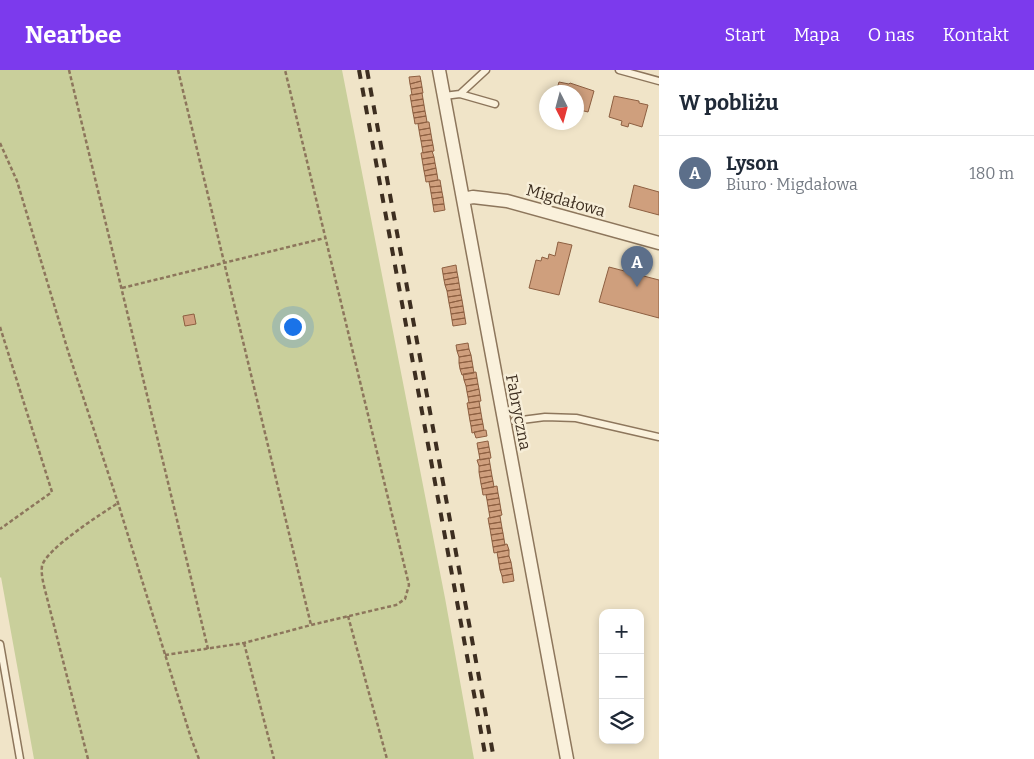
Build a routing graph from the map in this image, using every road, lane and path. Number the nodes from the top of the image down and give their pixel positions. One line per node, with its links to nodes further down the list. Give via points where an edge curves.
1 (69, 70): 16 (path)
2 (178, 70): 15 (path)
3 (285, 70): 13 (path)
4 (439, 70): 9 (street, Fabryczna)
5 (486, 70): 8 (lane)
6 (620, 70): 7 (lane)
7 (659, 81)
8 (460, 94): 9 (lane); 10 (lane)
9 (444, 96): 12 (street, Fabryczna)
10 (495, 104)
11 (0, 143): 20 (path, via 17,181)
12 (463, 199): 14 (street, Migdałowa, via 507,201); 33 (street, Fabryczna)
13 (325, 238): 15 (path); 22 (path, via 409,585 405,599 396,605)
14 (659, 243)
15 (224, 262): 16 (path); 23 (path)
16 (122, 288): 26 (path)
17 (0, 327): 21 (path, via 52,492)
18 (514, 421): 19 (lane, via 576,418)
19 (659, 437)
20 (118, 503): 27 (path); 29 (path, via 82,527 46,557 42,566 45,590)
21 (0, 529)
22 (348, 616): 23 (path); 32 (path)
23 (311, 625): 24 (path)
24 (244, 643): 26 (path); 31 (path)
25 (0, 644): 28 (lane)
26 (208, 649): 27 (path)
27 (164, 655): 30 (path)
28 (20, 759)
29 (88, 759)
30 (199, 759)
31 (274, 759)
32 (387, 759)
33 (567, 759)

